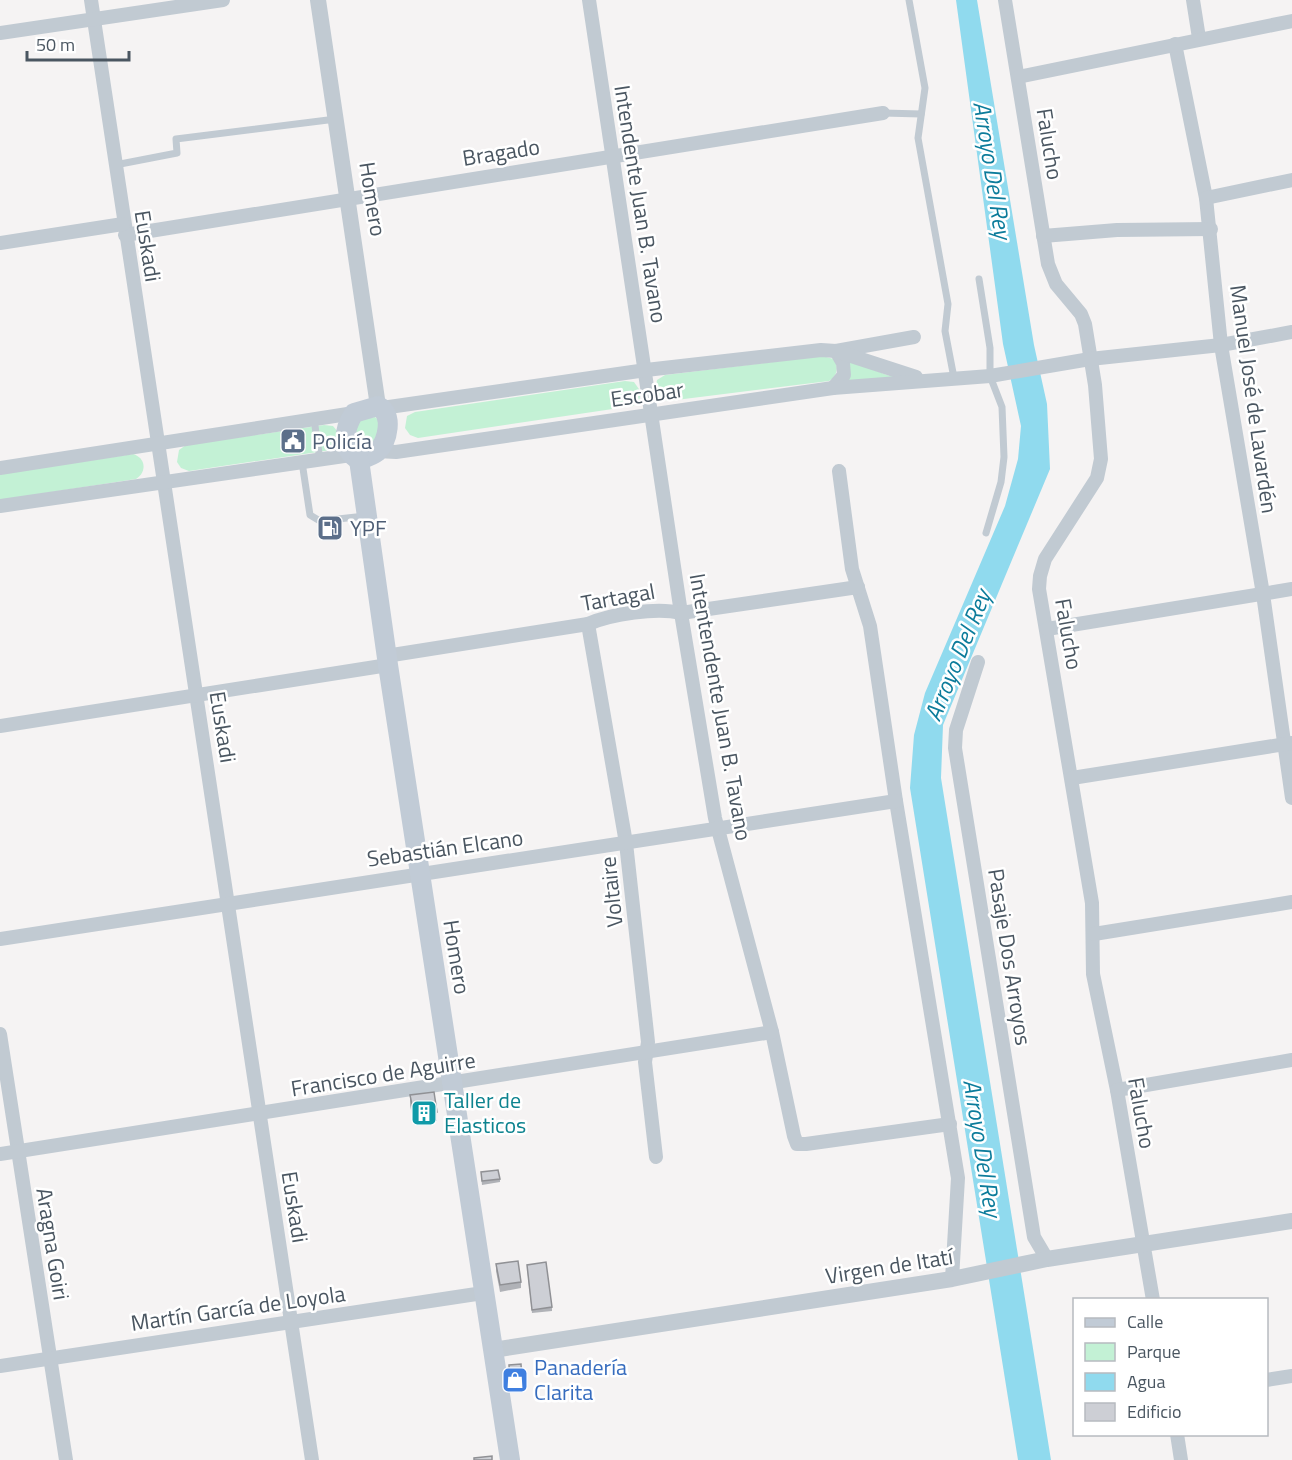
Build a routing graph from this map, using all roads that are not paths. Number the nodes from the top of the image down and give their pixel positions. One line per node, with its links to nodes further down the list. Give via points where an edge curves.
1 (91, 0): 8 (street, Euskadi)
2 (223, 0): 8 (street)
3 (318, 0): 16 (street, Homero)
4 (589, 0): 17 (street, Intendente Juan B. Tavano)
5 (909, 0): 15 (lane, via 924,72)
6 (1005, 0): 13 (street, Falucho)
7 (1193, 0): 11 (street)
8 (94, 20): 10 (street); 18 (street, Euskadi)
9 (1292, 21): 11 (street)
10 (0, 33)
11 (1199, 38): 12 (street)
12 (1175, 44): 13 (street); 20 (street, Manuel José de Lavardén)
13 (1018, 77): 24 (street, Falucho)
14 (884, 113): 15 (lane); 17 (street, Bragado)
15 (921, 114): 34 (lane, via 918,138 948,304 945,331)
16 (336, 119): 18 (lane, via 176,140 177,153); 21 (street, Homero)
17 (612, 155): 21 (street, Bragado); 32 (street, Intendente Juan B. Tavano)
18 (115, 165): 23 (street, Euskadi)
19 (1292, 180): 20 (street)
20 (1206, 198): 22 (street, Manuel José de Lavardén)
21 (349, 199): 23 (street, Bragado); 37 (street, Homero)
22 (1211, 229): 24 (street); 29 (street, Manuel José de Lavardén)
23 (124, 230): 25 (street, Bragado); 41 (street, Euskadi)
24 (1043, 236): 31 (street, Falucho, via 1050,274 1085,324)
25 (0, 243)
26 (979, 279): 33 (lane)
27 (1292, 332): 29 (street, Escobar)
28 (914, 337): 30 (street, Escobar)
29 (1221, 345): 31 (street, Escobar); 54 (street, Manuel José de Lavardén)
30 (836, 351): 32 (street, Escobar); 35 (street, Escobar); 36 (street, via 844,375)
31 (1090, 359): 33 (street, Escobar); 57 (street, Falucho, via 1101,469 1045,559 1039,590)
32 (646, 370): 37 (street, Escobar); 39 (street, Intendente Juan B. Tavano)
33 (993, 375): 34 (street, Escobar); 51 (lane, via 1002,407 1004,457)
34 (954, 378): 35 (street, Escobar)
35 (924, 380): 36 (street, Escobar)
36 (833, 388): 39 (street, Escobar)
37 (380, 407): 38 (main road); 42 (main road, via 388,433)
38 (354, 412): 40 (street); 43 (main road, via 345,444)
39 (651, 415): 42 (street, Escobar, via 396,452); 55 (street, Intentendente Juan B. Tavano)
40 (314, 419): 41 (street); 44 (lane)
41 (158, 443): 46 (street); 48 (street, Euskadi)
42 (377, 451): 43 (main road)
43 (355, 458): 44 (street); 50 (main road, Homero)
44 (320, 460): 45 (street)
45 (302, 462): 48 (street); 50 (lane, via 309,515 313,519)
46 (0, 468)
47 (839, 471): 52 (street, via 852,569)
48 (163, 482): 49 (street); 60 (street, Euskadi)
49 (0, 506)
50 (367, 516): 58 (main road, Homero)
51 (986, 533)
52 (858, 587): 55 (street, Tartagal); 65 (street, via 870,626)
53 (1292, 589): 54 (street)
54 (1263, 594): 57 (street); 62 (street, Manuel José de Lavardén)
55 (681, 613): 56 (street, Tartagal, via 667,609); 66 (street, Intentendente Juan B. Tavano)
56 (588, 624): 58 (street, Tartagal); 67 (street, Voltaire)
57 (1047, 629): 63 (street, Falucho)
58 (387, 660): 60 (street, Tartagal); 68 (main road, Homero)
59 (978, 662): 86 (street, Pasaje Dos Arroyos, via 956,730 956,756)
60 (197, 695): 61 (street, Tartagal); 69 (street, Euskadi)
61 (0, 726)
62 (1288, 744): 63 (street); 64 (street, Manuel José de Lavardén)
63 (1072, 778): 71 (street, Falucho)
64 (1292, 798)
65 (896, 801): 66 (street, Sebastián Elcano); 80 (street)
66 (719, 830): 67 (street, Sebastián Elcano); 73 (street, Intentendente Juan B. Tavano)
67 (626, 843): 68 (street, Sebastián Elcano); 75 (street, Voltaire)
68 (420, 873): 69 (street, Sebastián Elcano); 77 (main road, Homero)
69 (228, 902): 72 (street, Sebastián Elcano); 79 (street, Euskadi)
70 (1292, 902): 71 (street)
71 (1094, 934): 78 (street, Falucho, via 1093,974)
72 (0, 939)
73 (772, 1032): 75 (street, Francisco de Aguirre); 80 (street, Intentendente Juan B. Tavano, via 797,1144)
74 (0, 1034): 81 (street, Aragna Goiri)
75 (647, 1052): 77 (street, Francisco de Aguirre); 83 (street, Voltaire)
76 (1292, 1060): 78 (street)
77 (452, 1085): 79 (street, Francisco de Aguirre); 88 (main road, Homero)
78 (1117, 1090): 85 (street, Falucho)
79 (260, 1114): 81 (street, Francisco de Aguirre); 90 (street, Euskadi)
80 (950, 1124): 87 (street, via 959,1199)
81 (18, 1151): 82 (street, Francisco de Aguirre); 92 (street, Aragna Goiri)
82 (0, 1154)
83 (656, 1157)
84 (1292, 1221): 85 (street, Virgen de Itatí)
85 (1142, 1243): 86 (street, Virgen de Itatí); 89 (street, Falucho)
86 (1040, 1261): 87 (street, Virgen de Itatí)
87 (960, 1277): 91 (street, Virgen de Itatí)
88 (483, 1293): 90 (street, Martín García de Loyola); 91 (main road, Homero)
89 (1153, 1298)
90 (292, 1321): 92 (street, Martín García de Loyola); 98 (street, Euskadi)
91 (493, 1350): 99 (main road, Homero)
92 (49, 1357): 93 (street, Martín García de Loyola); 97 (street, Aragna Goiri)
93 (0, 1366)
94 (1292, 1376): 95 (street)
95 (1268, 1380)
96 (1177, 1436): 100 (street)
97 (66, 1460)
98 (312, 1460)
99 (510, 1460)
100 (1181, 1460)

